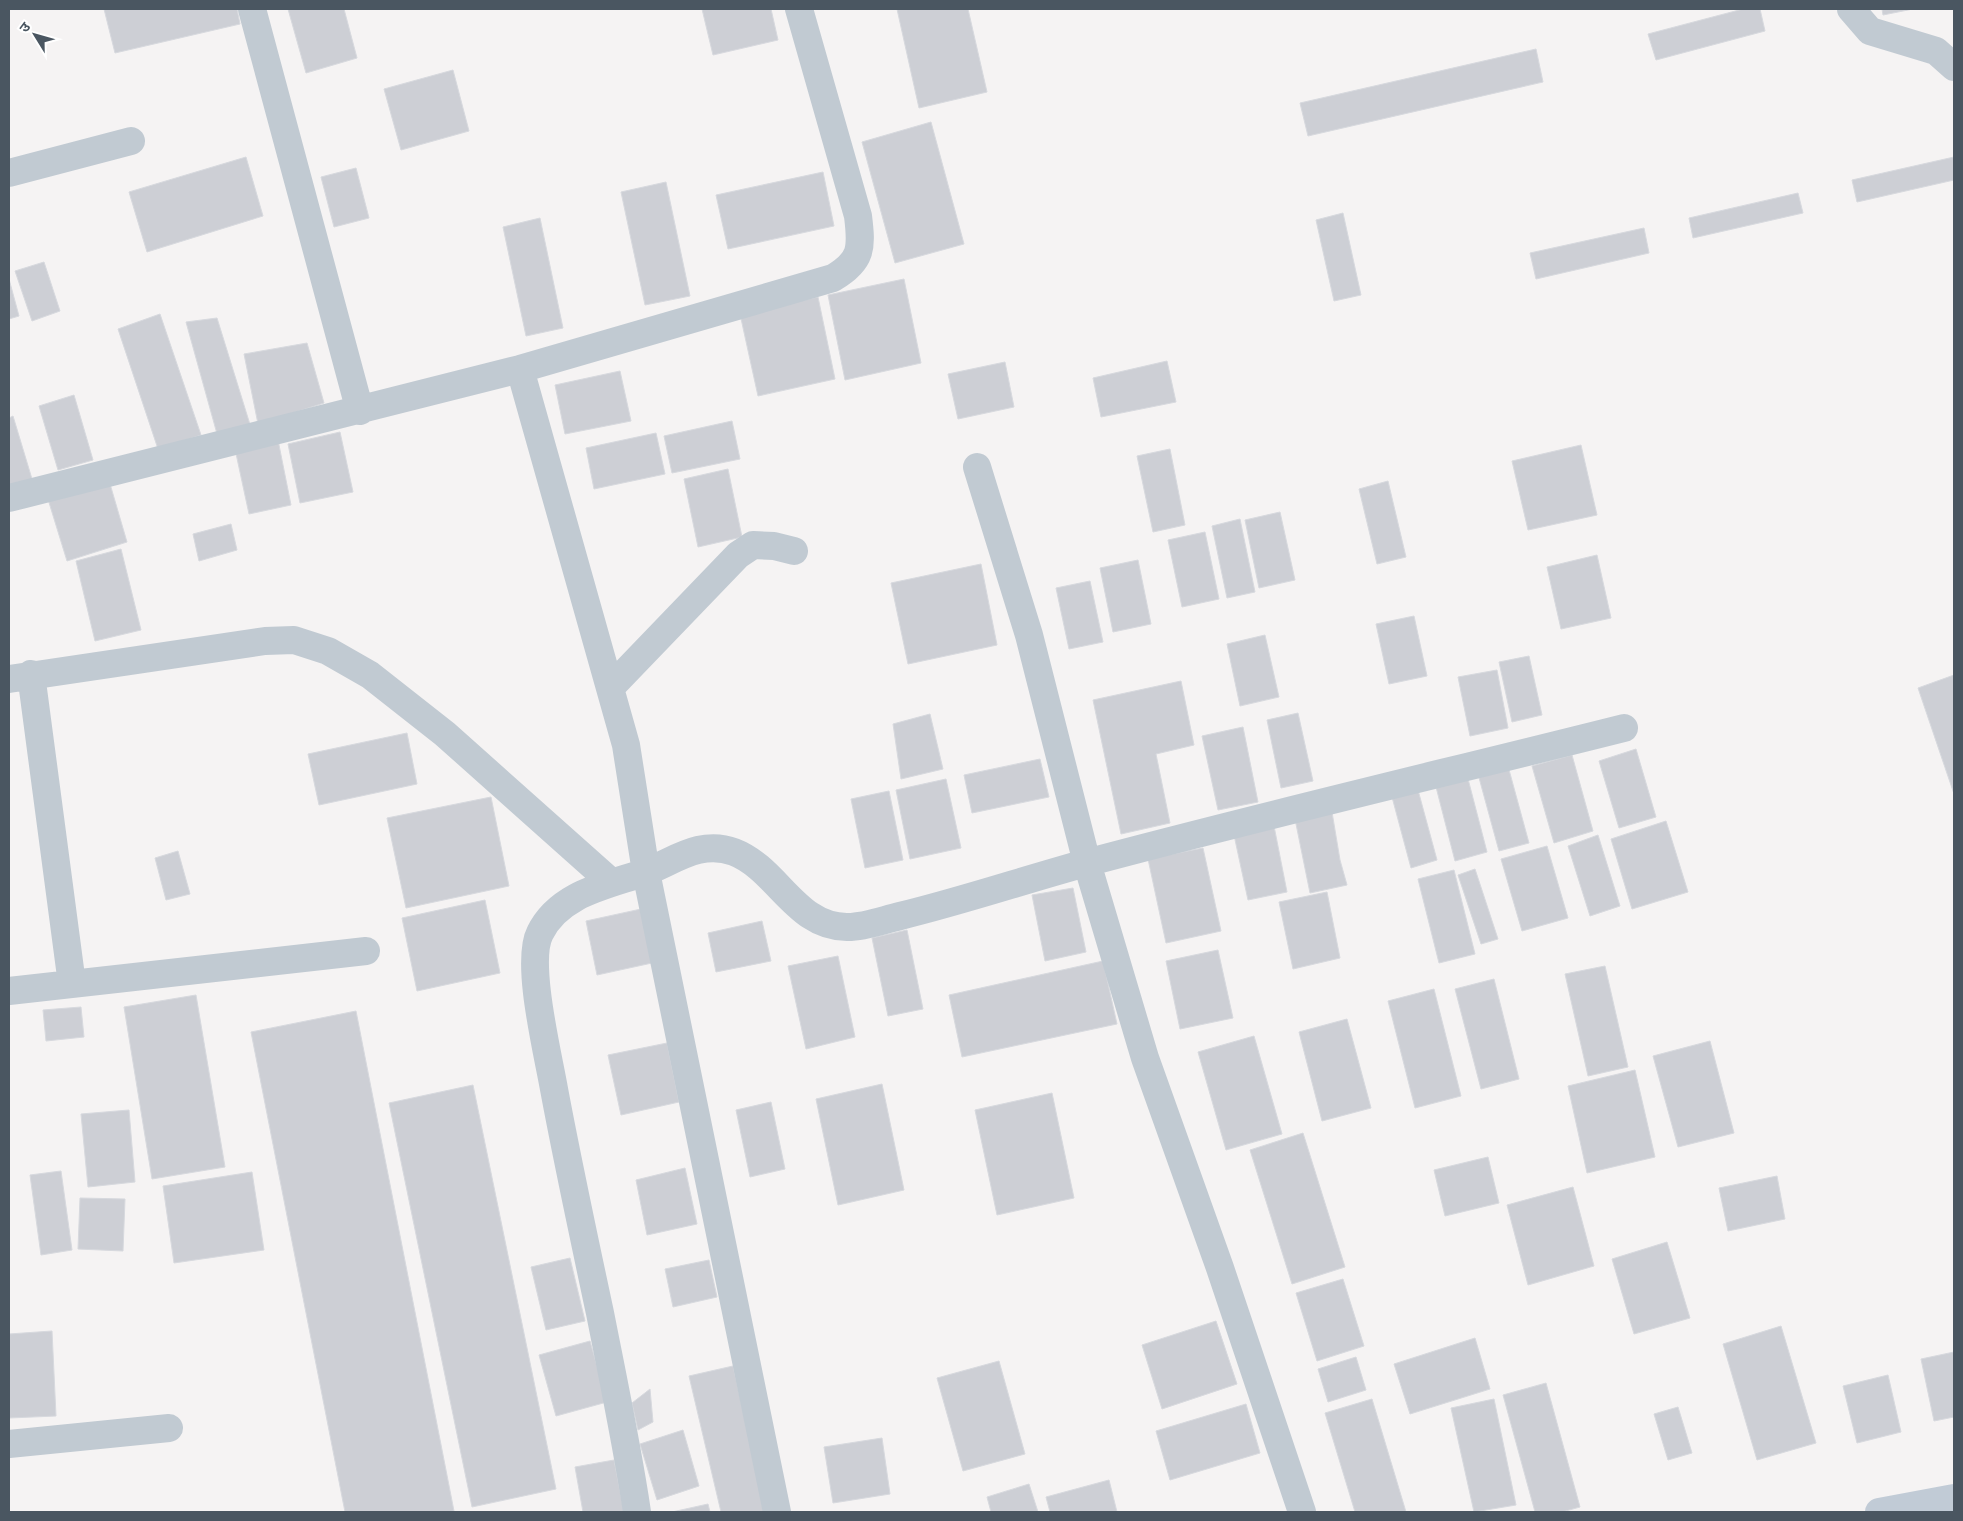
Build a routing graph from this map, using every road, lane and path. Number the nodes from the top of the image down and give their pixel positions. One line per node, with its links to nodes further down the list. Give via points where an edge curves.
1 (252, 9): 8 (street)
2 (800, 9): 7 (street, via 858,216 861,241 856,260 833,278)
3 (1851, 9): 4 (street, via 1870,31 1936,51)
4 (1954, 67)
5 (131, 141): 6 (street)
6 (9, 173)
7 (520, 369): 8 (street); 13 (street)
8 (360, 411): 10 (street)
9 (977, 467): 15 (street, via 1029,635)
10 (9, 498)
11 (794, 551): 13 (street, via 753,545 738,555)
12 (20, 677): 17 (street, via 265,641 294,640 328,651 370,675 445,734); 19 (street)
13 (611, 687): 16 (street, via 626,745)
14 (1624, 728): 15 (street)
15 (1087, 863): 16 (street, via 850,928 824,925 802,910 772,879 742,855 727,849 709,848 682,854); 26 (street, via 1145,1058)
16 (646, 872): 17 (street); 25 (street)
17 (611, 882): 24 (street, via 582,894 552,913 537,937 534,964 544,1036)
18 (366, 951): 19 (street)
19 (72, 984): 20 (street)
20 (9, 992)
21 (168, 1428): 22 (street)
22 (9, 1444)
23 (1954, 1498): 27 (main road)
24 (637, 1512)
25 (777, 1512)
26 (1302, 1512)
27 (1879, 1512)

